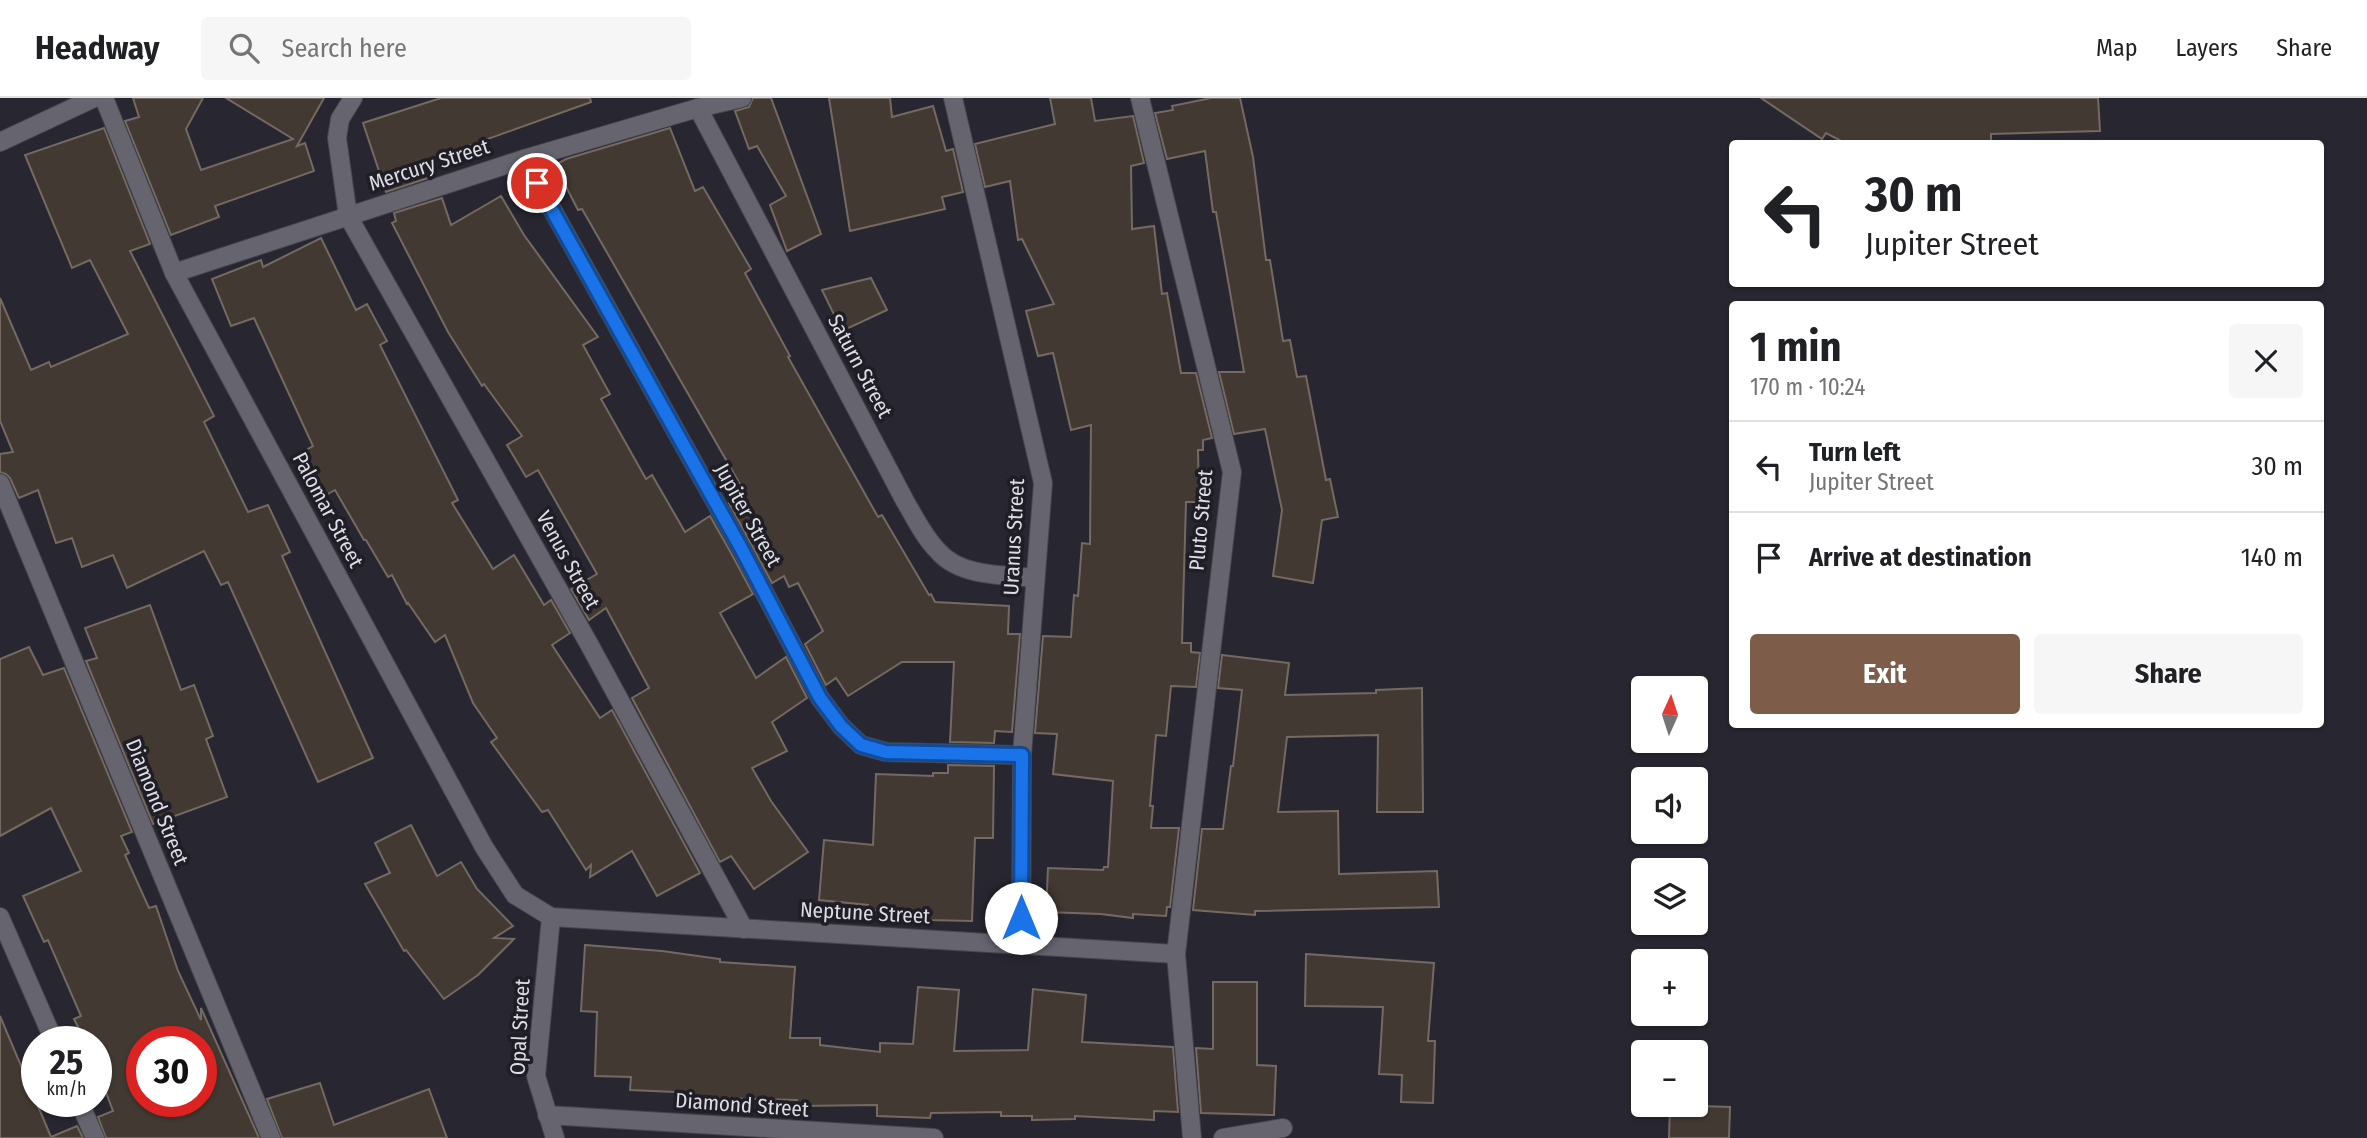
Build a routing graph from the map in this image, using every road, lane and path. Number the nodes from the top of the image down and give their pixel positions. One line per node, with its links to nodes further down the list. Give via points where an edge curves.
1 (94, 98): 8 (street)
2 (104, 98): 11 (street, Palomar Street)
3 (353, 98): 10 (street, via 340,119 337,138)
4 (742, 98): 7 (street, Mercury Street)
5 (953, 98): 13 (street, Uranus Street, via 1043,482)
6 (1140, 98): 19 (street, Pluto Street, via 1232,472)
7 (698, 108): 9 (street, Mercury Street); 13 (street, Saturn Street, via 923,532 939,554 959,566)
8 (0, 142)
9 (524, 159): 10 (street, Mercury Street); 14 (street, Jupiter Street, via 820,698 841,726 861,745 886,752)
10 (348, 216): 11 (street, Mercury Street); 17 (street, Venus Street)
11 (174, 273): 16 (street, Palomar Street, via 484,846 515,895)
12 (0, 483): 26 (street, Diamond Street)
13 (1035, 578): 14 (street, Uranus Street)
14 (1022, 755): 18 (street, Uranus Street)
15 (0, 917): 20 (street)
16 (551, 918): 17 (street, Neptune Street); 21 (street, Opal Street, via 536,1076)
17 (744, 929): 18 (street, Neptune Street)
18 (1021, 945): 19 (street, Neptune Street)
19 (1176, 954): 29 (street, Pluto Street)
20 (47, 1026)
21 (547, 1115): 24 (street, Diamond Street); 27 (street, Opal Street)
22 (86, 1117): 25 (street)
23 (1283, 1128): 30 (street)
24 (832, 1136): 28 (street, Diamond Street)
25 (95, 1138)
26 (271, 1138)
27 (555, 1138)
28 (934, 1138)
29 (1192, 1138)
30 (1223, 1138)

